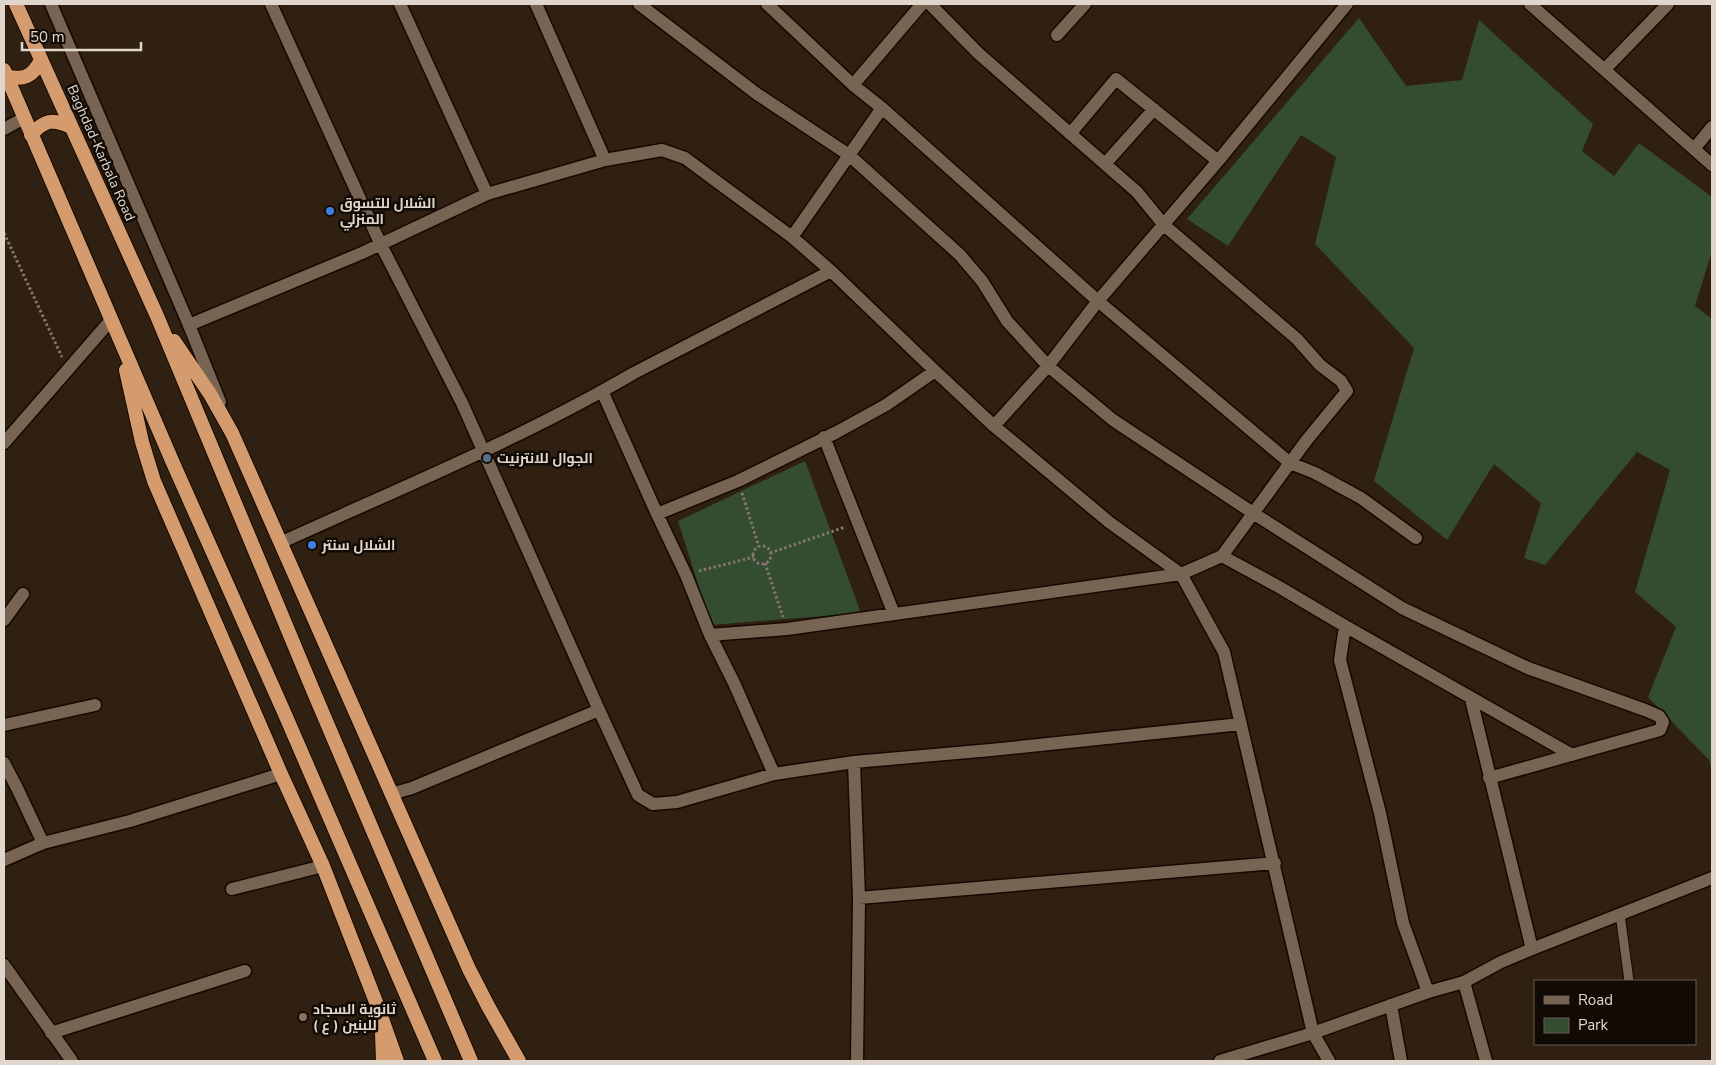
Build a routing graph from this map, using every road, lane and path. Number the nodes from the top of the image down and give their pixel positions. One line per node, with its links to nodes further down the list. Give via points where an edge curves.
1 (16, 4): 15 (highway, Baghdad-Karbala Road)
2 (51, 4): 41 (street)
3 (271, 4): 37 (street)
4 (400, 4): 33 (street)
5 (536, 4): 29 (street)
6 (639, 4): 28 (street, via 757,94)
7 (767, 4): 18 (street)
8 (922, 4): 18 (street)
9 (930, 4): 25 (street, via 978,54)
10 (1084, 4): 14 (street)
11 (1347, 4): 30 (street)
12 (1530, 4): 16 (street)
13 (1668, 4): 16 (street)
14 (1057, 35)
15 (41, 60): 17 (highway, via 28,77 17,79); 22 (highway, Baghdad-Karbala Road)
16 (1604, 69): 27 (street)
17 (5, 73): 21 (highway)
18 (854, 85): 19 (street)
19 (882, 108): 28 (street); 39 (street)
20 (1154, 109): 25 (street, via 1116,78); 30 (street); 31 (street)
21 (24, 118): 24 (street); 26 (highway)
22 (71, 127): 26 (highway, via 61,121 49,121); 40 (highway, Baghdad-Karbala Road)
23 (1712, 128): 27 (street)
24 (4, 130)
25 (1070, 134): 31 (street)
26 (32, 135): 42 (highway)
27 (1694, 148): 32 (street)
28 (850, 155): 36 (street); 43 (street, via 960,255 982,281 1007,321)
29 (605, 160): 33 (street); 36 (street, via 662,150 685,158)
30 (1218, 161): 34 (street)
31 (1105, 164): 34 (street, via 1137,192)
32 (1712, 165)
33 (488, 194): 37 (street)
34 (1164, 225): 39 (street); 52 (street, via 1297,339 1320,365 1341,381 1347,391)
35 (4, 233): 44 (path)
36 (792, 237): 38 (street)
37 (381, 245): 41 (street); 51 (street)
38 (831, 271): 45 (street); 46 (street)
39 (1098, 302): 43 (street); 52 (street)
40 (157, 316): 48 (highway, via 210,394); 107 (highway)
41 (190, 325): 48 (street)
42 (114, 326): 44 (street); 80 (highway, via 154,481); 106 (highway)
43 (1048, 366): 47 (street); 54 (street, via 1113,420)
44 (68, 369): 50 (street)
45 (935, 372): 47 (street); 49 (street, via 886,406)
46 (602, 391): 51 (street); 55 (street)
47 (994, 426): 64 (street, via 1109,522)
48 (232, 433): 58 (highway)
49 (824, 437): 53 (street); 56 (street)
50 (4, 442)
51 (484, 450): 58 (street); 74 (street)
52 (1290, 463): 54 (street); 57 (street, via 1361,498)
53 (738, 481): 55 (street); 59 (path)
54 (1253, 513): 61 (street); 77 (street, via 1402,608 1528,668 1644,710 1663,722 1660,730)
55 (657, 514): 65 (street)
56 (858, 523): 60 (path); 67 (street)
57 (1416, 538)
58 (280, 543): 83 (highway)
59 (760, 547): 60 (path, via 766,547); 62 (path, via 754,551)
60 (770, 553): 63 (path, via 770,559)
61 (1222, 556): 64 (street); 69 (street)
62 (754, 557): 63 (path, via 758,563); 65 (path)
63 (765, 563): 70 (path)
64 (1181, 574): 67 (street); 75 (street, via 1224,652)
65 (686, 575): 71 (street)
66 (23, 594): 68 (street)
67 (894, 614): 70 (street)
68 (4, 620)
69 (1345, 626): 72 (street); 97 (street, via 1340,660 1380,813 1403,923)
70 (788, 629): 71 (street)
71 (710, 635): 81 (street)
72 (1471, 699): 77 (street); 82 (street)
73 (95, 705): 76 (street)
74 (599, 710): 81 (street, via 638,795 653,804 677,802); 83 (street)
75 (1241, 724): 78 (street); 86 (street)
76 (4, 725)
77 (1572, 756): 82 (street)
78 (854, 762): 81 (street); 90 (street)
79 (4, 763): 84 (street)
80 (280, 774): 84 (street, via 130,821); 87 (highway)
81 (774, 774)
82 (1489, 778): 92 (street)
83 (391, 794): 100 (highway, via 469,969)
84 (43, 842): 85 (street)
85 (4, 860)
86 (1275, 863): 90 (street); 102 (street)
87 (323, 866): 89 (street); 98 (highway)
88 (1712, 878): 91 (street)
89 (232, 889)
90 (859, 898): 110 (street)
91 (1620, 914): 92 (street); 95 (lane)
92 (1532, 949): 96 (street)
93 (4, 966): 101 (street)
94 (245, 971): 101 (street)
95 (1629, 980)
96 (1464, 982): 97 (street); 114 (street)
97 (1428, 992): 99 (street)
98 (376, 1002): 104 (highway, via 382,1030); 105 (highway)
99 (1391, 1005): 102 (street); 113 (street)
100 (500, 1029): 108 (highway); 109 (highway)
101 (51, 1032): 103 (street)
102 (1313, 1033): 111 (street); 112 (street)
103 (72, 1061)
104 (383, 1061)
105 (397, 1061)
106 (435, 1061)
107 (471, 1061)
108 (519, 1061)
109 (532, 1061)
110 (857, 1061)
111 (1220, 1061)
112 (1328, 1061)
113 (1401, 1061)
114 (1486, 1061)

